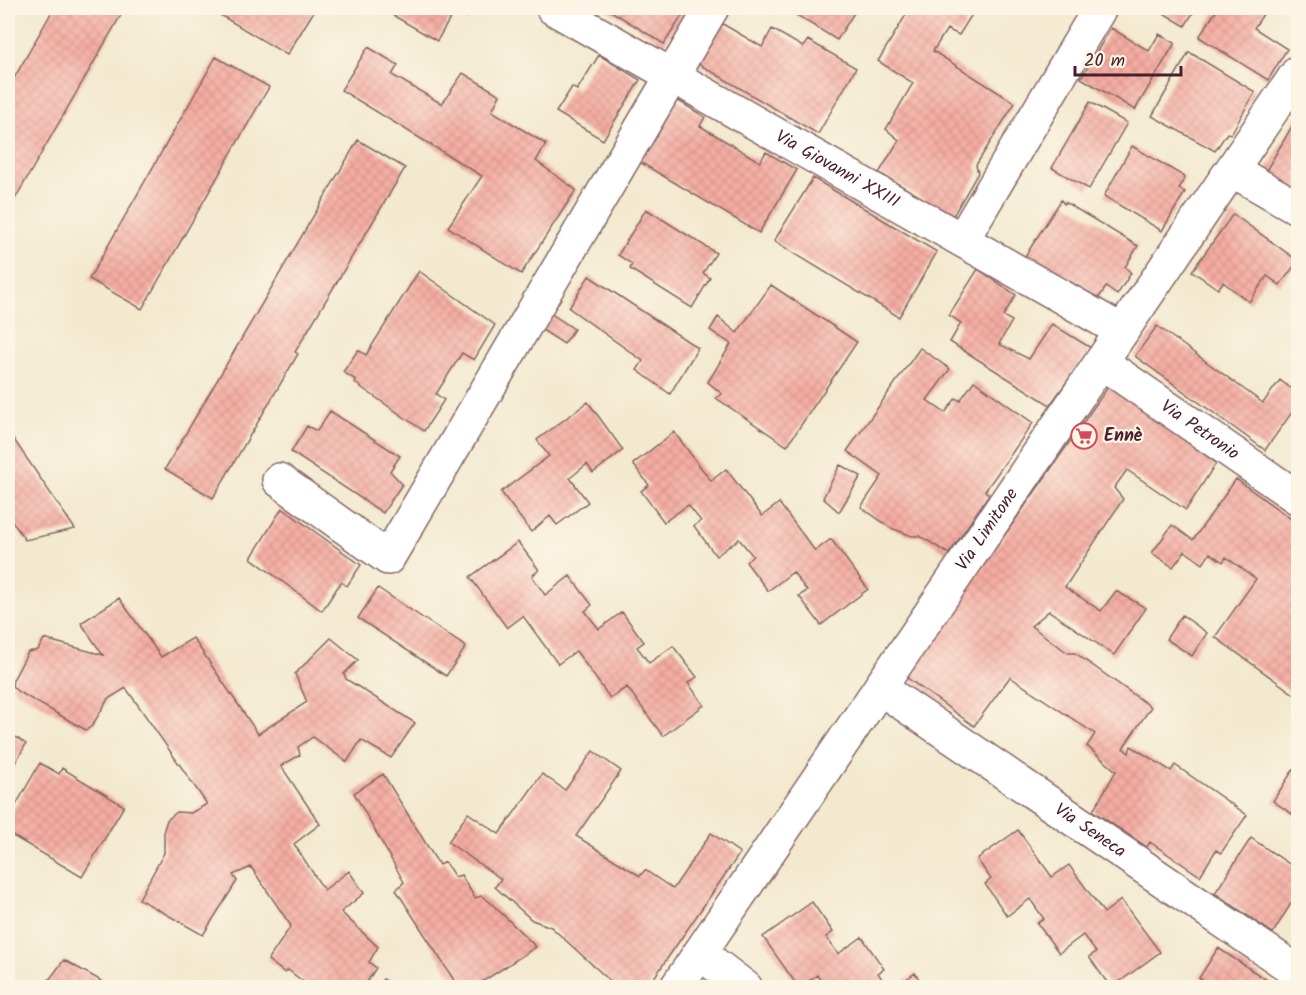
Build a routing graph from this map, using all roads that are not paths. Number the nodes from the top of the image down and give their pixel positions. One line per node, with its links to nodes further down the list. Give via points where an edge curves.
1 (553, 8): 5 (street, Via Giovanni XXIII)
2 (712, 8): 5 (street)
3 (1100, 8): 8 (street)
4 (1299, 72): 6 (street, Via Limitone)
5 (673, 75): 8 (street, Via Giovanni XXIII); 11 (street, via 388,558)
6 (1232, 170): 7 (street); 9 (street, Via Limitone)
7 (1299, 208)
8 (962, 240): 9 (street, Via Giovanni XXIII)
9 (1122, 331): 10 (street, Via Limitone)
10 (1101, 362): 12 (street, Via Petronio); 13 (street, Via Limitone)
11 (279, 480)
12 (1299, 498)
13 (880, 688): 14 (street, Via Limitone); 15 (street, Via Seneca)
14 (700, 953): 16 (street, Via Limitone); 17 (street)
15 (1299, 972)
16 (676, 987)
17 (746, 987)

